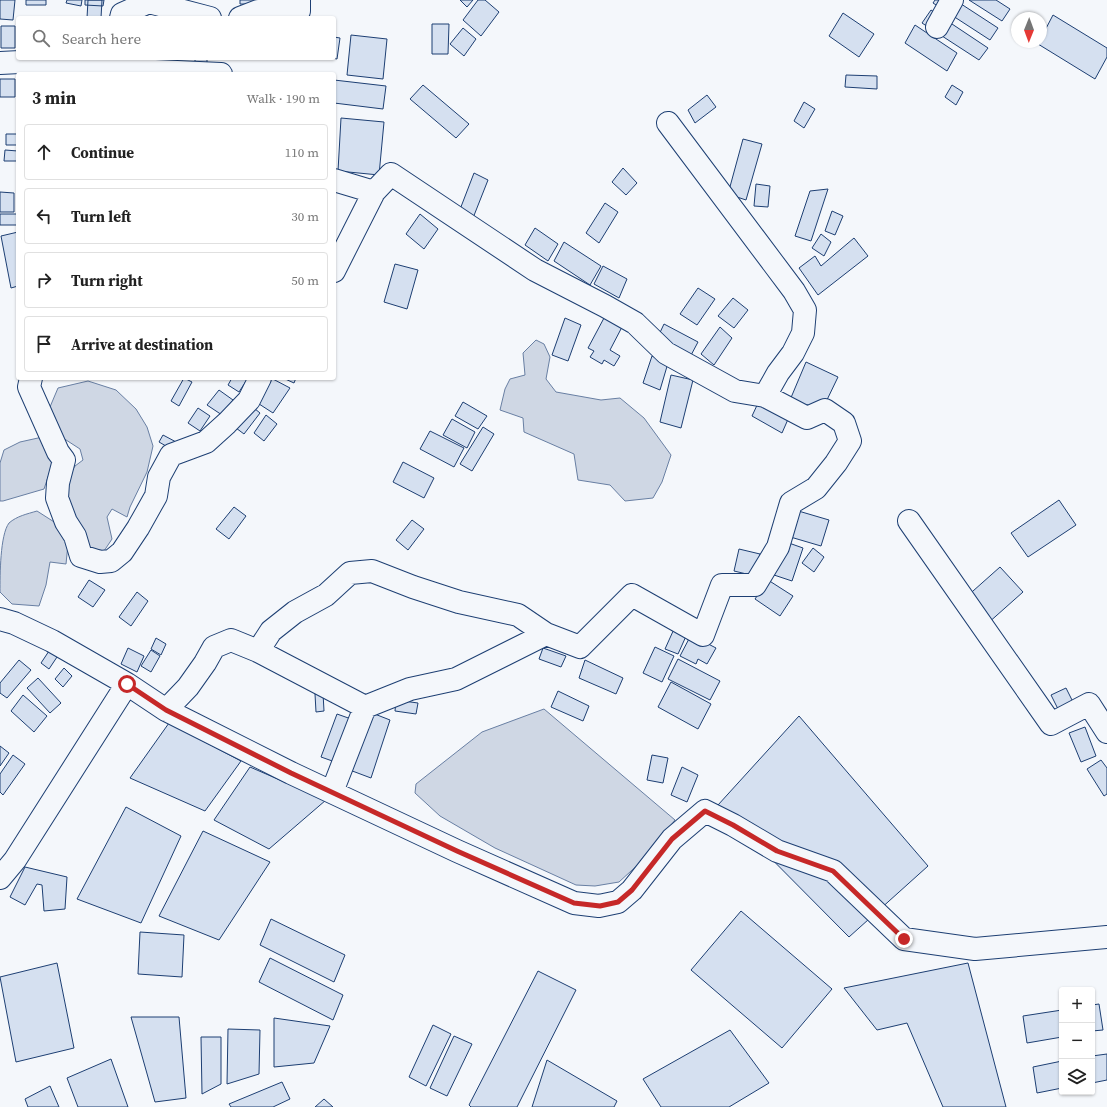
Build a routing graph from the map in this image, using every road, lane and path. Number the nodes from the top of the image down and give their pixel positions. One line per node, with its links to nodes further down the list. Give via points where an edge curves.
1 (299, 0): 5 (street, via 299,11 258,11)
2 (952, 0): 6 (street)
3 (122, 16): 4 (street, via 149,2)
4 (202, 16)
5 (245, 16)
6 (937, 27)
7 (0, 63): 8 (street)
8 (112, 63): 9 (street)
9 (201, 72)
10 (668, 123): 16 (street, via 794,291 805,310 803,333)
11 (336, 181): 12 (street)
12 (374, 192): 13 (street); 16 (street, via 391,174 535,270 635,323 666,353 735,391)
13 (336, 267)
14 (31, 380): 15 (street, via 29,387 64,460 57,498 63,516 75,536 81,556 100,562 110,561 122,552 138,528 156,496 159,477 171,455 206,442 249,400)
15 (259, 380)
16 (765, 396): 19 (street, via 807,418 825,410 844,423 850,441 816,488 791,503 778,547 755,585 722,585 703,635 632,595 580,647)
17 (909, 520): 24 (street, via 1050,724 1089,704)
18 (0, 619): 21 (street, via 52,641)
19 (546, 634): 20 (street, via 518,615 459,602 372,571 350,573 326,595 295,612 272,631); 22 (street, via 456,679 410,689)
20 (258, 651): 22 (street); 23 (street, via 231,640 214,648 188,687)
21 (127, 684): 23 (street); 26 (street)
22 (365, 707): 25 (street)
23 (166, 710): 25 (street)
24 (1107, 732)
25 (332, 792): 28 (street, via 574,903 600,906 618,902 632,890 672,839 705,811 777,851 833,871 904,939 975,949)
26 (7, 856): 27 (street)
27 (0, 878)
28 (1107, 937)

